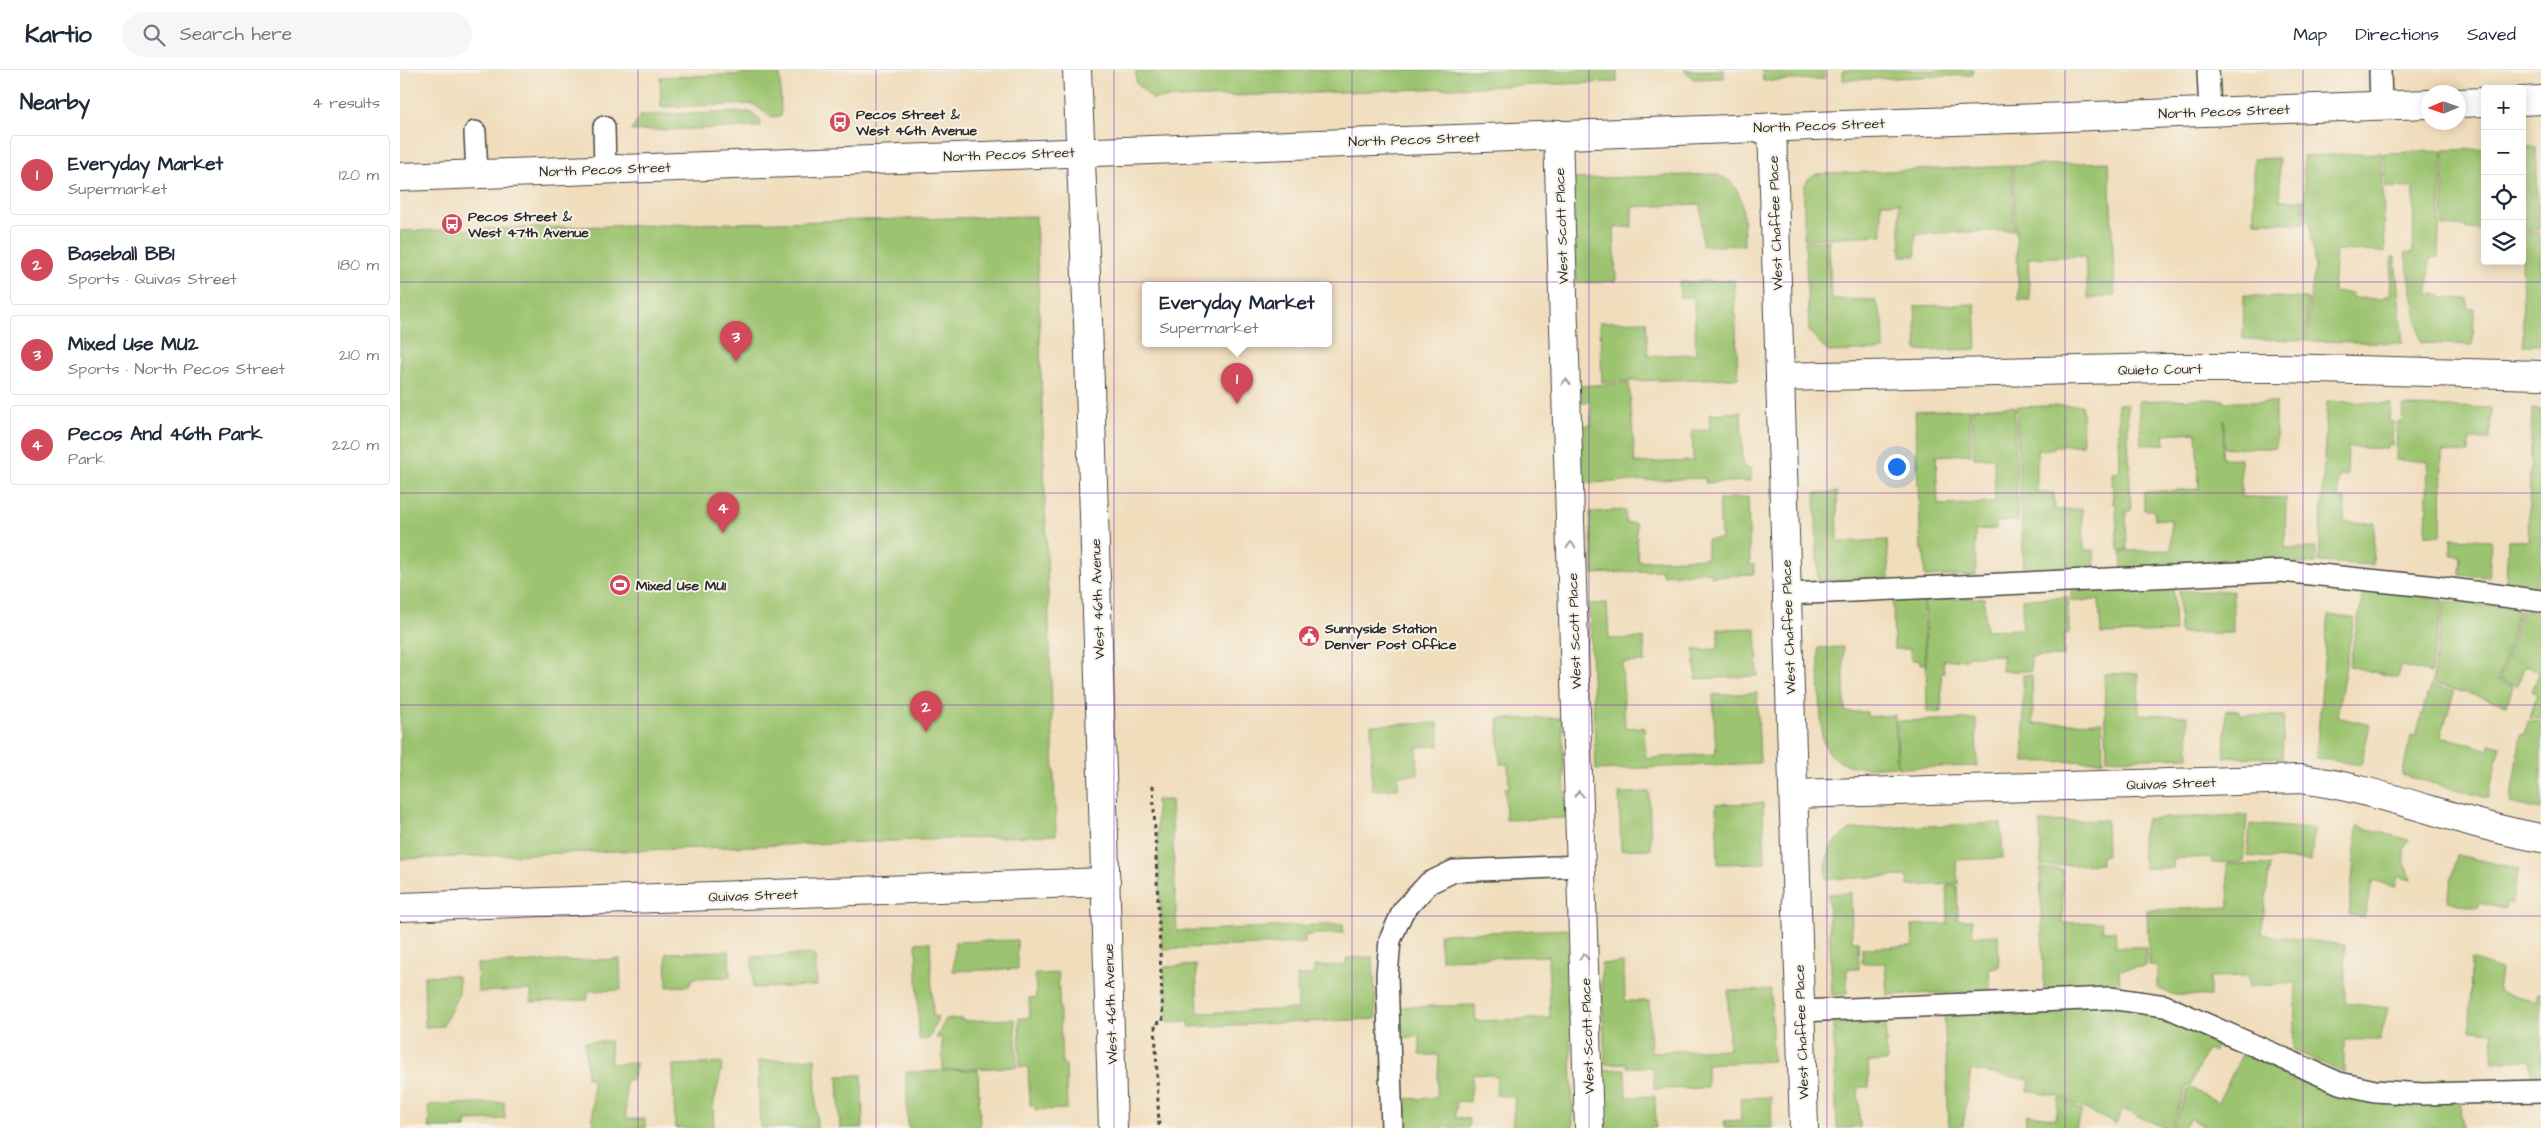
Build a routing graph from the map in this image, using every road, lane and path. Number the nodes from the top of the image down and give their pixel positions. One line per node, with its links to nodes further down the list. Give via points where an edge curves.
1 (1077, 70): 15 (street, West 46th Avenue)
2 (2208, 70): 10 (lane)
3 (2380, 70): 9 (lane)
4 (2541, 100): 5 (street)
5 (2526, 101)
6 (2481, 102): 7 (street)
7 (2466, 103)
8 (2421, 104): 9 (street, North Pecos Street)
9 (2381, 106): 10 (street, North Pecos Street)
10 (2210, 112): 12 (street, North Pecos Street)
11 (604, 127): 16 (lane)
12 (1772, 127): 14 (street, North Pecos Street); 20 (street, West Chaffee Place)
13 (476, 132): 17 (lane)
14 (1558, 134): 15 (street, North Pecos Street); 26 (street, West Scott Place, one-way to 14)
15 (1081, 152): 16 (street, North Pecos Street); 27 (street, West 46th Avenue)
16 (606, 169): 17 (street, North Pecos Street)
17 (477, 174): 18 (street, North Pecos Street)
18 (400, 177)
19 (2541, 375): 20 (street, Quieto Court, via 2167,368)
20 (1780, 377): 21 (street, West Chaffee Place)
21 (1787, 594): 22 (lane, via 2281,571); 24 (street, West Chaffee Place)
22 (2541, 601)
23 (1152, 785): 32 (path, via 1163,1022 1155,1023)
24 (1794, 794): 25 (street, Quivas Street, via 2300,779 2354,787 2482,825); 29 (street, West Chaffee Place)
25 (2541, 838)
26 (1581, 866): 33 (lane, via 1454,871 1429,883 1403,911 1390,940 1387,975); 34 (street, West Scott Place, one-way to 26)
27 (1106, 882): 28 (street, Quivas Street); 31 (street, West 46th Avenue)
28 (400, 907)
29 (1801, 1011): 30 (lane, via 2110,998 2165,1006 2339,1083 2423,1094); 35 (street, West Chaffee Place)
30 (2541, 1091)
31 (1113, 1128)
32 (1159, 1128)
33 (1392, 1128)
34 (1590, 1128)
35 (1804, 1128)

